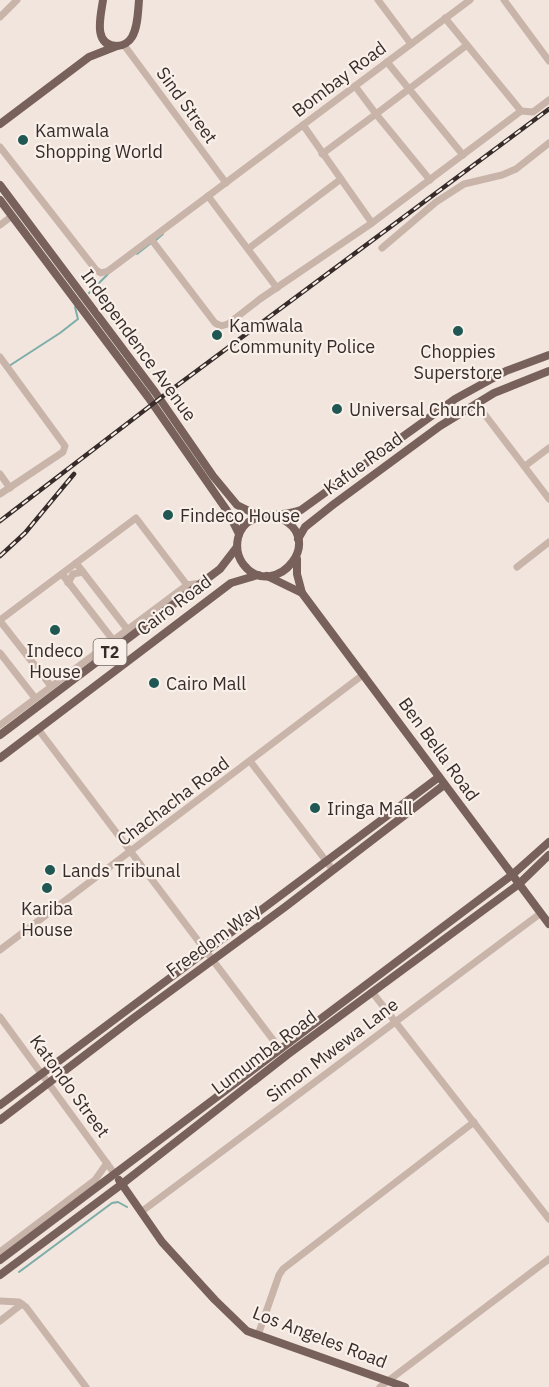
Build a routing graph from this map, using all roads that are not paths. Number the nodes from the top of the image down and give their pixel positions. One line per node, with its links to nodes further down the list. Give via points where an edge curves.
1 (17, 0): 7 (street)
2 (103, 0): 9 (main road)
3 (140, 0): 11 (main road, via 135,30 130,40)
4 (378, 0): 10 (street)
5 (470, 0): 8 (street, Bombay Road)
6 (504, 0): 14 (street)
7 (0, 17)
8 (445, 18): 10 (street, Bombay Road); 12 (street)
9 (101, 36): 11 (main road, via 108,43); 13 (main road)
10 (411, 44): 15 (street, Bombay Road)
11 (120, 45): 13 (main road); 29 (street, Sind Street)
12 (467, 45): 17 (street); 19 (street)
13 (89, 57): 21 (main road)
14 (549, 61)
15 (387, 62): 16 (street, Bombay Road); 17 (street)
16 (355, 86): 20 (street); 22 (street, Bombay Road)
17 (409, 89): 20 (street); 26 (street)
18 (549, 100): 19 (street, via 532,111)
19 (521, 111): 26 (street)
20 (376, 114): 25 (street); 28 (street)
21 (0, 124)
22 (303, 125): 25 (street); 29 (street, Bombay Road)
23 (549, 143): 37 (street, via 516,169 464,184 436,202)
24 (0, 147): 36 (street, Bombay Road, via 96,270 108,271)
25 (322, 154): 27 (street)
26 (463, 155): 28 (street)
27 (341, 179): 34 (street); 38 (street)
28 (430, 180): 34 (street)
29 (226, 183): 31 (street, Bombay Road)
30 (0, 185): 43 (main road, Independence Avenue)
31 (208, 196): 36 (street, Bombay Road); 38 (street)
32 (0, 200): 33 (main road, Independence Avenue)
33 (12, 216): 35 (street); 43 (main road, Independence Avenue)
34 (372, 223): 39 (street)
35 (0, 225)
36 (151, 239): 39 (street, via 214,323 221,326)
37 (382, 248)
38 (248, 249): 39 (street)
39 (277, 288)
40 (549, 355): 52 (main road, Kafue Road, via 506,371 455,399 301,510)
41 (0, 357): 49 (street, via 65,446 63,452)
42 (549, 372): 44 (main road, Kafue Road, via 513,384)
43 (151, 395): 45 (main road, Independence Avenue)
44 (476, 403): 47 (street); 55 (main road, Kafue Road, via 334,504 305,527)
45 (165, 415): 53 (main road, Independence Avenue, via 237,505); 54 (main road, Independence Avenue)
46 (549, 448): 47 (street)
47 (525, 466): 51 (street)
48 (0, 474): 49 (street)
49 (10, 488): 50 (street)
50 (0, 494)
51 (549, 499)
52 (272, 515): 53 (main road); 55 (main road, via 289,523)
53 (259, 516): 54 (main road)
54 (239, 534): 57 (main road)
55 (298, 539): 58 (main road)
56 (549, 542): 60 (street)
57 (237, 547): 63 (main road, via 244,566); 64 (main road, Cairo Road / T2, via 220,568)
58 (298, 553): 63 (main road, via 286,569); 67 (main road, Ben Bella Road, via 297,574)
59 (76, 563): 61 (street); 62 (street); 66 (street, via 136,518)
60 (517, 567)
61 (83, 572): 65 (street, via 73,574); 70 (street)
62 (62, 574): 65 (street); 69 (street)
63 (262, 575): 67 (main road, Ben Bella Road); 74 (main road, Cairo Road / T2, via 231,583)
64 (201, 582): 66 (street); 68 (main road, Cairo Road / T2)
65 (68, 583): 72 (street)
66 (187, 585): 68 (street)
67 (302, 593): 78 (main road, Ben Bella Road)
68 (153, 614): 70 (main road, Cairo Road / T2)
69 (0, 620): 71 (street)
70 (131, 631): 72 (street); 73 (main road, Cairo Road / T2); 74 (main road, via 137,642)
71 (4, 632): 79 (street)
72 (113, 640): 77 (street)
73 (122, 642): 76 (main road, via 131,646); 77 (main road, Cairo Road / T2)
74 (147, 647): 76 (main road, Cairo Road / T2)
75 (0, 652): 80 (street)
76 (133, 657): 82 (main road, Cairo Road / T2)
77 (72, 675): 79 (street); 83 (main road, Cairo Road / T2)
78 (364, 675): 85 (street, Chachacha Road); 86 (main road, Ben Bella Road)
79 (51, 686): 80 (street)
80 (36, 698): 81 (street)
81 (0, 725)
82 (38, 729): 84 (main road, Cairo Road / T2); 88 (street)
83 (0, 735)
84 (0, 758)
85 (250, 761): 88 (street, Chachacha Road); 90 (street)
86 (442, 781): 90 (main road, Freedom Way); 91 (main road, Ben Bella Road)
87 (549, 842): 91 (main road, Lumumba Road)
88 (131, 852): 97 (street, Chachacha Road); 98 (street)
89 (549, 855): 92 (main road, Lumumba Road)
90 (330, 866): 93 (main road, Freedom Way); 94 (main road, Freedom Way)
91 (512, 875): 92 (main road, Ben Bella Road); 103 (main road, Lumumba Road)
92 (519, 884): 95 (main road, Ben Bella Road); 100 (main road, Lumumba Road)
93 (279, 898): 94 (main road); 98 (main road, Freedom Way)
94 (285, 907): 99 (main road, Freedom Way)
95 (541, 913): 96 (main road, Ben Bella Road); 102 (street, Simon Mwewa Lane)
96 (549, 924)
97 (0, 950)
98 (207, 952): 99 (street); 104 (main road, Freedom Way)
99 (213, 960): 103 (street); 105 (main road, Freedom Way)
100 (372, 992): 102 (street); 111 (main road, Lumumba Road)
101 (0, 1017): 104 (street, Katondo Street)
102 (395, 1021): 108 (street); 112 (street, Simon Mwewa Lane)
103 (280, 1049): 110 (main road, Lumumba Road)
104 (42, 1073): 105 (street, Katondo Street); 106 (main road, Freedom Way)
105 (49, 1083): 107 (main road, Freedom Way); 109 (street, Katondo Street)
106 (0, 1106)
107 (0, 1120)
108 (474, 1122): 113 (street); 121 (street, via 283,1269)
109 (107, 1163): 110 (street, Katondo Street); 114 (street, via 95,1180)
110 (114, 1173): 111 (main road, Los Angeles Road); 116 (main road, Lumumba Road)
111 (122, 1184): 112 (main road, Los Angeles Road); 117 (main road, Lumumba Road)
112 (141, 1212): 121 (main road, Los Angeles Road, via 201,1285 244,1329)
113 (549, 1219)
114 (0, 1252)
115 (549, 1259): 122 (street)
116 (0, 1260)
117 (0, 1275)
118 (0, 1301): 119 (street)
119 (22, 1304): 120 (street); 123 (street)
120 (0, 1320)
121 (258, 1335): 122 (main road, Los Angeles Road)
122 (389, 1381): 124 (street); 125 (main road, Los Angeles Road)
123 (86, 1387)
124 (380, 1387)
125 (405, 1387)

